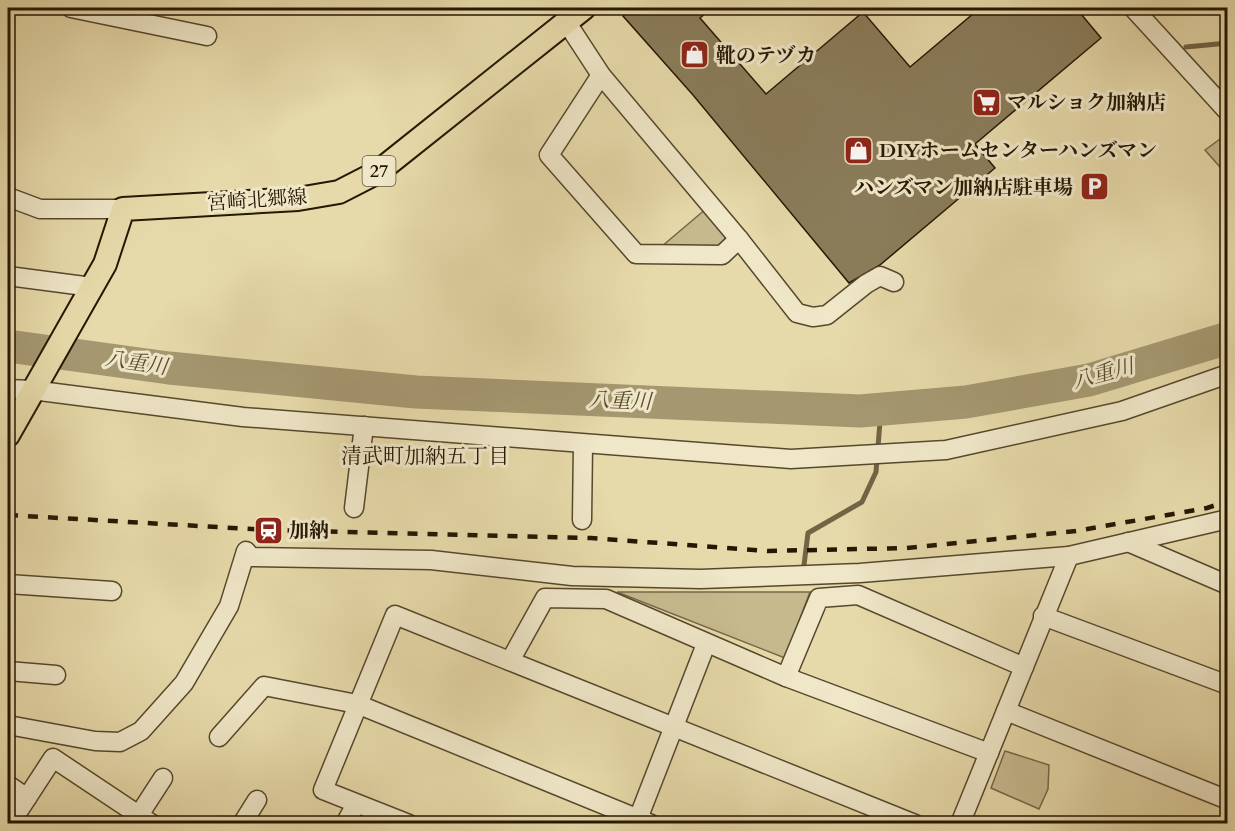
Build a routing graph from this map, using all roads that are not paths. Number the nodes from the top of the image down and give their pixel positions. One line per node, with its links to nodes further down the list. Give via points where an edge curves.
1 (71, 8): 5 (street)
2 (584, 8): 4 (main road, 宮崎北郷線 / 27)
3 (1133, 8): 7 (street)
4 (567, 24): 6 (street); 9 (main road, 宮崎北郷線 / 27, via 378,172 339,192 298,199)
5 (207, 36)
6 (601, 75): 10 (street); 10 (street, via 549,156 636,254 722,255)
7 (1227, 112)
8 (8, 197): 9 (street, via 40,209)
9 (123, 209): 13 (main road, via 105,264)
10 (739, 239): 12 (street, via 797,313 827,315 880,276)
11 (8, 276): 13 (street)
12 (894, 282)
13 (88, 293): 15 (main road)
14 (1227, 374): 19 (street, via 1122,411 946,450 791,459)
15 (35, 386): 16 (street); 17 (street, via 243,417); 18 (main road)
16 (8, 389)
17 (364, 426): 19 (street); 20 (street)
18 (8, 435)
19 (584, 444): 22 (street)
20 (354, 508)
21 (1227, 519): 23 (street)
22 (582, 520)
23 (1128, 542): 24 (street); 26 (street)
24 (1070, 556): 28 (street); 38 (street, via 860,573 701,579 572,576 431,560 250,557 246,551 228,606 184,683 141,731 120,742 95,741)
25 (8, 584): 27 (street)
26 (1227, 585)
27 (112, 591)
28 (1043, 616): 31 (street); 35 (street)
29 (706, 644): 30 (street, via 606,599 545,598); 34 (street); 39 (street)
30 (510, 661): 36 (street, via 395,615); 39 (street)
31 (1024, 667): 34 (street, via 858,595 819,598); 37 (street)
32 (8, 671): 33 (street)
33 (56, 675)
34 (786, 677): 41 (street)
35 (1227, 685)
36 (357, 704): 40 (street, via 264,686); 47 (street, via 323,790); 49 (street)
37 (1006, 711): 41 (street); 46 (street)
38 (8, 724)
39 (675, 727): 49 (street); 54 (street)
40 (219, 737)
41 (989, 753): 55 (street)
42 (163, 778): 48 (street)
43 (8, 785): 44 (street)
44 (27, 798): 48 (street, via 53,758); 50 (street)
45 (257, 800): 51 (street)
46 (1227, 800)
47 (356, 804): 52 (street); 53 (street)
48 (145, 819)
49 (642, 822)
50 (10, 824)
51 (242, 824)
52 (345, 824)
53 (409, 824)
54 (915, 824)
55 (960, 824)

